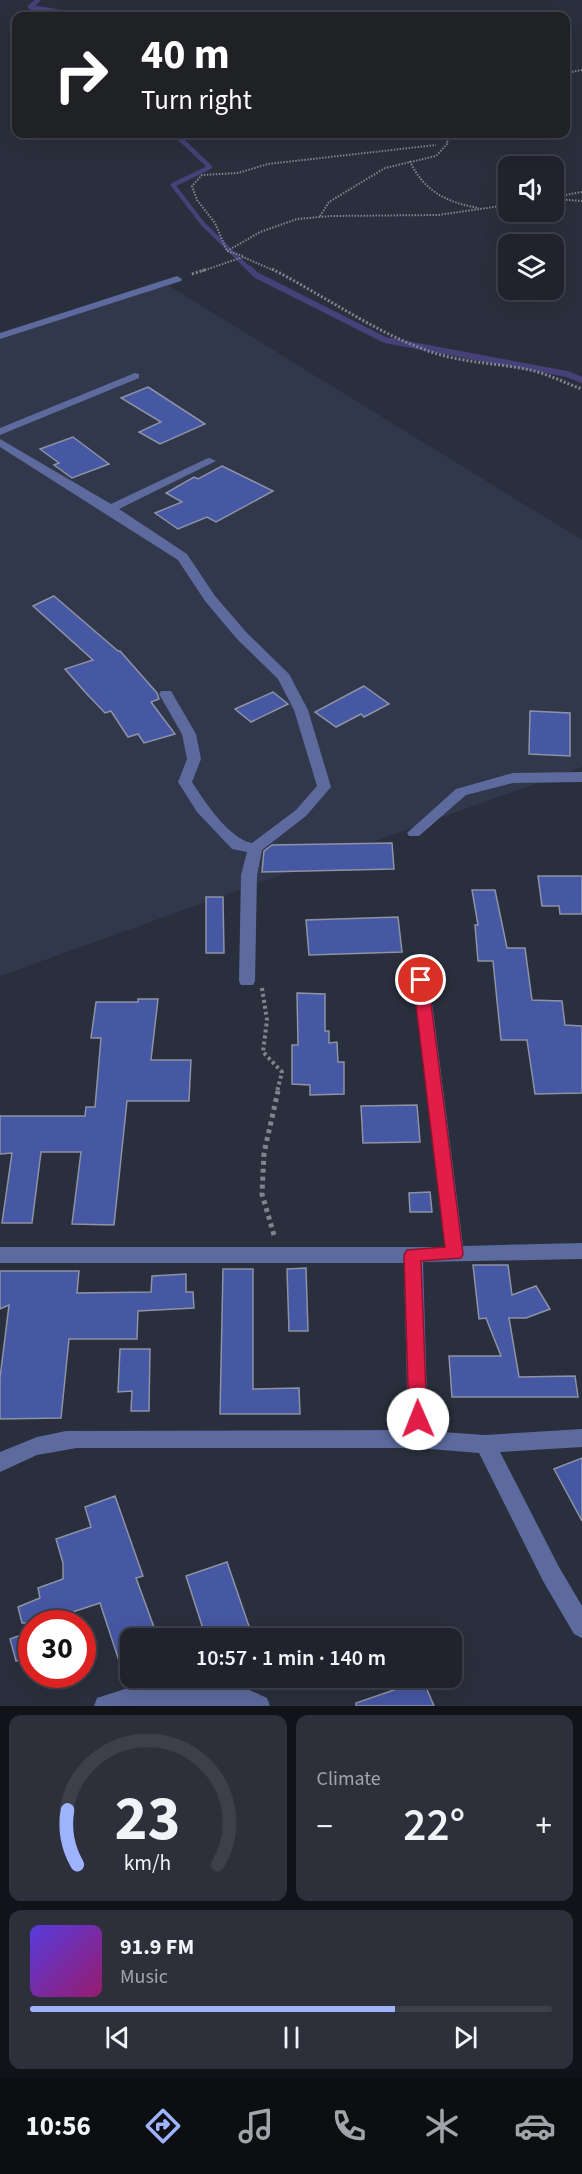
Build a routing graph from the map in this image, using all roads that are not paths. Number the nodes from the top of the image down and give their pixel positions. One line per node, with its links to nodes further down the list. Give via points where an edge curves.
1 (177, 279): 2 (street)
2 (0, 336)
3 (135, 376): 4 (street)
4 (0, 432)
5 (0, 442): 7 (street)
6 (210, 461): 7 (street)
7 (110, 509): 11 (street, via 183,557 230,621 284,677 301,710 324,787 302,813)
8 (166, 694): 11 (street, via 189,734 194,759 185,782 202,809 237,845)
9 (582, 777): 10 (street, via 513,778 461,792)
10 (414, 832)
11 (255, 848): 13 (street, via 249,875)
12 (421, 980): 15 (street)
13 (254, 981)
14 (582, 1251): 15 (street)
15 (455, 1254): 17 (street)
16 (0, 1255): 17 (street)
17 (413, 1255): 19 (street)
18 (582, 1438): 20 (street)
19 (418, 1439): 20 (street); 21 (street, via 77,1439 43,1443)
20 (484, 1444): 22 (street)
21 (0, 1463)
22 (582, 1626)
23 (105, 1706): 24 (street, via 128,1699 187,1695 241,1697)
24 (260, 1706)

